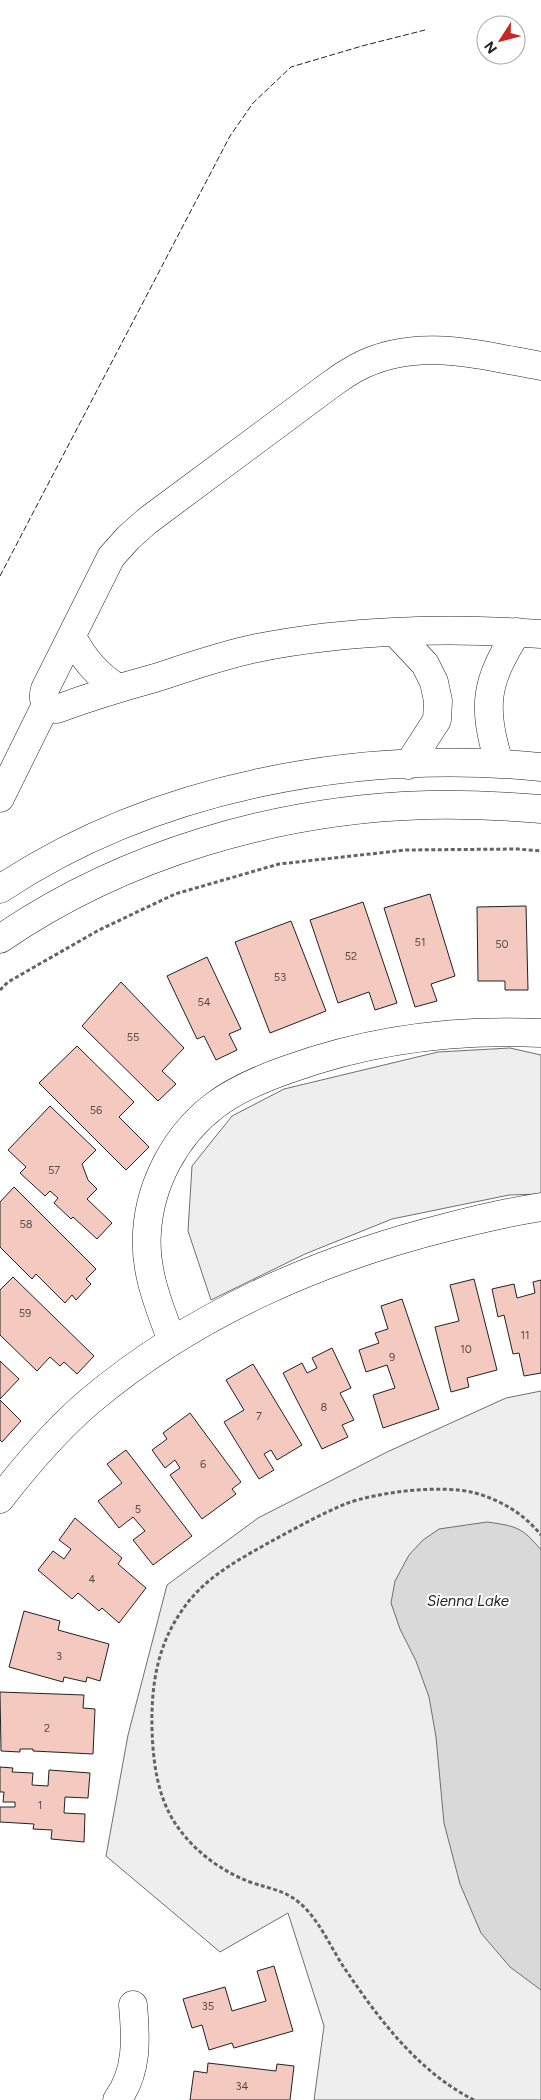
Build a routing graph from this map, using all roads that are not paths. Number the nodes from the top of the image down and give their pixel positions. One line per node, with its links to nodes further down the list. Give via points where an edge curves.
1 (541, 366): 4 (street, via 446,350 416,350 356,368 128,538 99,579)
2 (395, 632): 3 (street); 5 (street, via 295,641 255,649); 8 (street, via 425,664 434,682 438,701 437,720)
3 (529, 633): 7 (street, via 497,665 490,684 488,724)
4 (72, 637): 5 (street, via 86,661); 6 (street, via 43,694)
5 (118, 688): 6 (street, via 57,709)
6 (46, 705): 10 (street)
7 (498, 763): 8 (street); 9 (street)
8 (408, 765): 12 (street, via 296,775 233,789 111,831 61,854)
9 (541, 767)
10 (0, 798)
11 (541, 809): 13 (street, via 428,805 364,809 240,832 179,850 120,873 63,901)
12 (0, 889)
13 (0, 939)
14 (541, 1034): 16 (street, via 468,1032 347,1051 266,1077 215,1106 175,1148 151,1203 147,1232 148,1262)
15 (541, 1208): 16 (street, via 487,1217 369,1249 288,1281)
16 (172, 1341): 17 (street, via 88,1402 39,1451)
17 (0, 1498)
18 (133, 2005): 19 (street, via 135,2056 130,2075)
19 (117, 2100)

